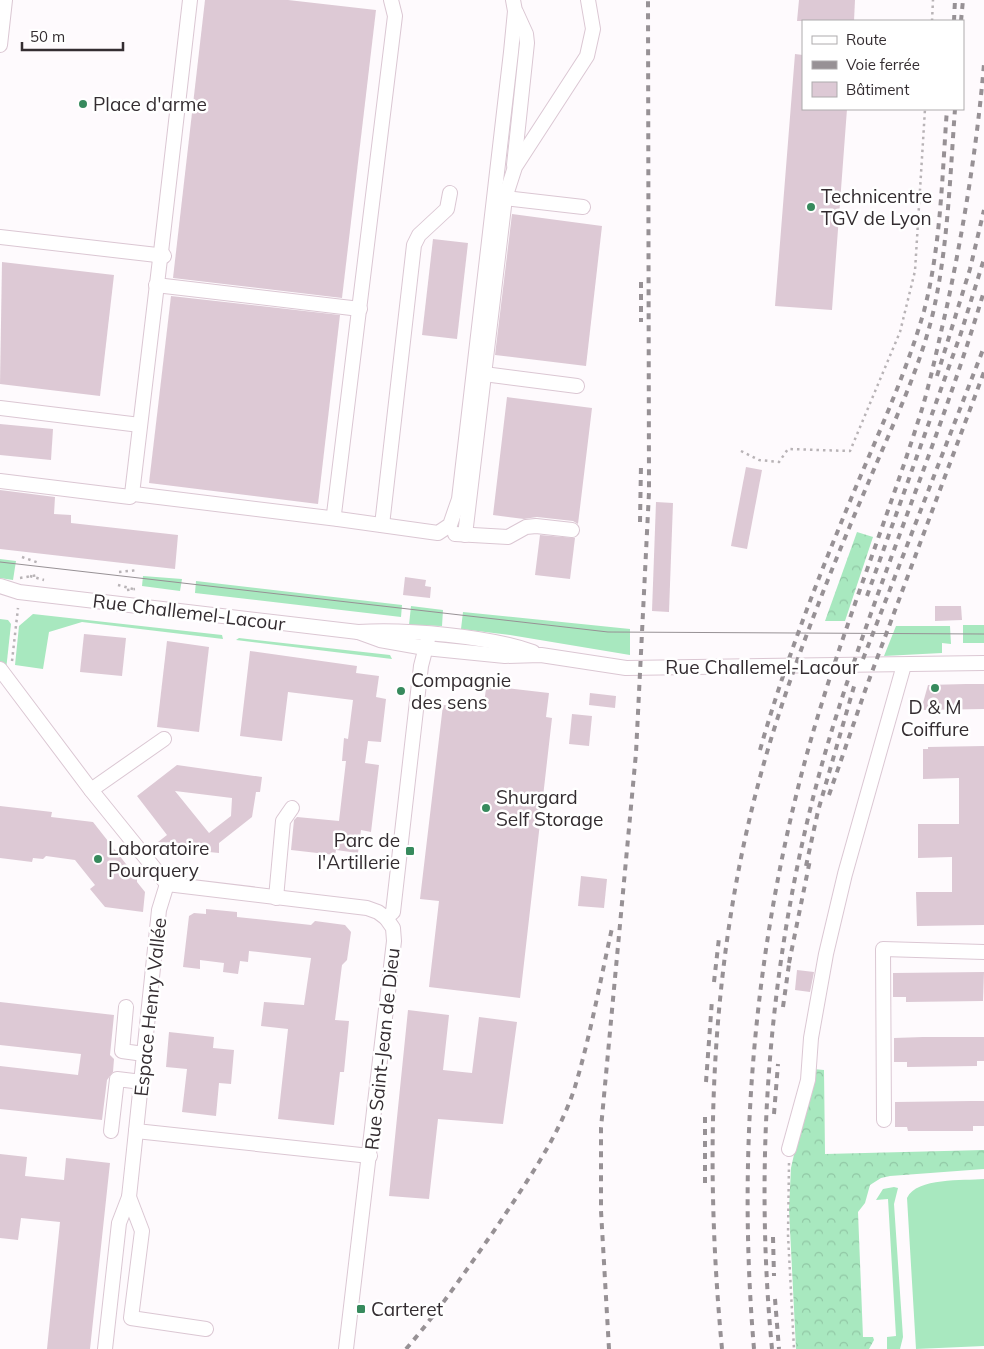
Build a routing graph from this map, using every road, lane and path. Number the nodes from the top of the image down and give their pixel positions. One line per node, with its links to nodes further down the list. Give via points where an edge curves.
1 (5, 0): 8 (street)
2 (190, 0): 15 (street)
3 (391, 0): 17 (street, via 395,16)
4 (588, 0): 10 (street, via 592,38 587,56)
5 (933, 0): 7 (path)
6 (514, 5): 10 (street, via 527,42); 28 (street, via 459,499 450,525)
7 (932, 20)
8 (0, 45)
9 (925, 110): 22 (path, via 914,271 900,332 850,451 788,449 779,462 759,460)
10 (513, 170): 12 (street)
11 (450, 193): 26 (street, via 447,209 419,235 414,245)
12 (505, 198): 13 (street); 18 (street)
13 (583, 207)
14 (0, 237): 15 (street)
15 (159, 255): 16 (street)
16 (156, 285): 17 (street); 21 (street)
17 (360, 309): 25 (street, via 334,510)
18 (484, 374): 19 (street); 29 (street)
19 (577, 386)
20 (0, 408): 21 (street)
21 (140, 425): 24 (street)
22 (741, 451)
23 (0, 481): 24 (street)
24 (132, 495): 25 (street)
25 (338, 519): 26 (street)
26 (382, 525): 28 (street)
27 (572, 530): 29 (street, via 536,526 526,527 508,537)
28 (438, 533): 29 (street)
29 (465, 535)
30 (22, 557): 31 (path)
31 (39, 563)
32 (138, 570): 33 (path)
33 (119, 572)
34 (38, 575): 35 (path)
35 (20, 578)
36 (118, 585): 38 (path)
37 (0, 586): 39 (street, Rue Challemel-Lacour)
38 (135, 589)
39 (19, 592): 40 (street, Rue Challemel-Lacour); 42 (street, Rue Challemel-Lacour, via 358,632 381,630)
40 (0, 595)
41 (18, 608): 46 (path)
42 (427, 641): 44 (street, Rue Challemel-Lacour, via 514,646 541,655 626,668); 52 (street, via 421,666 393,912)
43 (984, 663): 44 (street, Rue Challemel-Lacour)
44 (904, 665): 60 (street, via 845,874 810,1038 808,1080)
45 (0, 669): 46 (street)
46 (9, 682): 48 (street)
47 (164, 739): 48 (street)
48 (91, 790): 50 (street)
49 (292, 808): 51 (street, via 283,821)
50 (167, 884): 51 (street); 55 (street, Espace Henry Vallée, via 160,910)
51 (276, 898): 52 (street, via 367,908)
52 (386, 918): 61 (street, Rue Saint-Jean de Dieu, via 393,928 394,940)
53 (984, 952): 57 (street, via 883,949)
54 (126, 1007): 55 (street, via 122,1051)
55 (144, 1054): 56 (street, Espace Henry Vallée)
56 (142, 1082): 58 (street, via 117,1079); 59 (street, Espace Henry Vallée)
57 (884, 1120)
58 (111, 1131)
59 (136, 1131): 61 (street); 62 (street, Espace Henry Vallée)
60 (790, 1148): 66 (path, via 788,1235)
61 (370, 1156): 65 (street, Rue Saint-Jean de Dieu)
62 (129, 1197): 63 (street, via 142,1230 131,1318); 64 (street, Espace Henry Vallée, via 119,1223)
63 (206, 1329)
64 (105, 1349)
65 (346, 1349)
66 (794, 1349)

